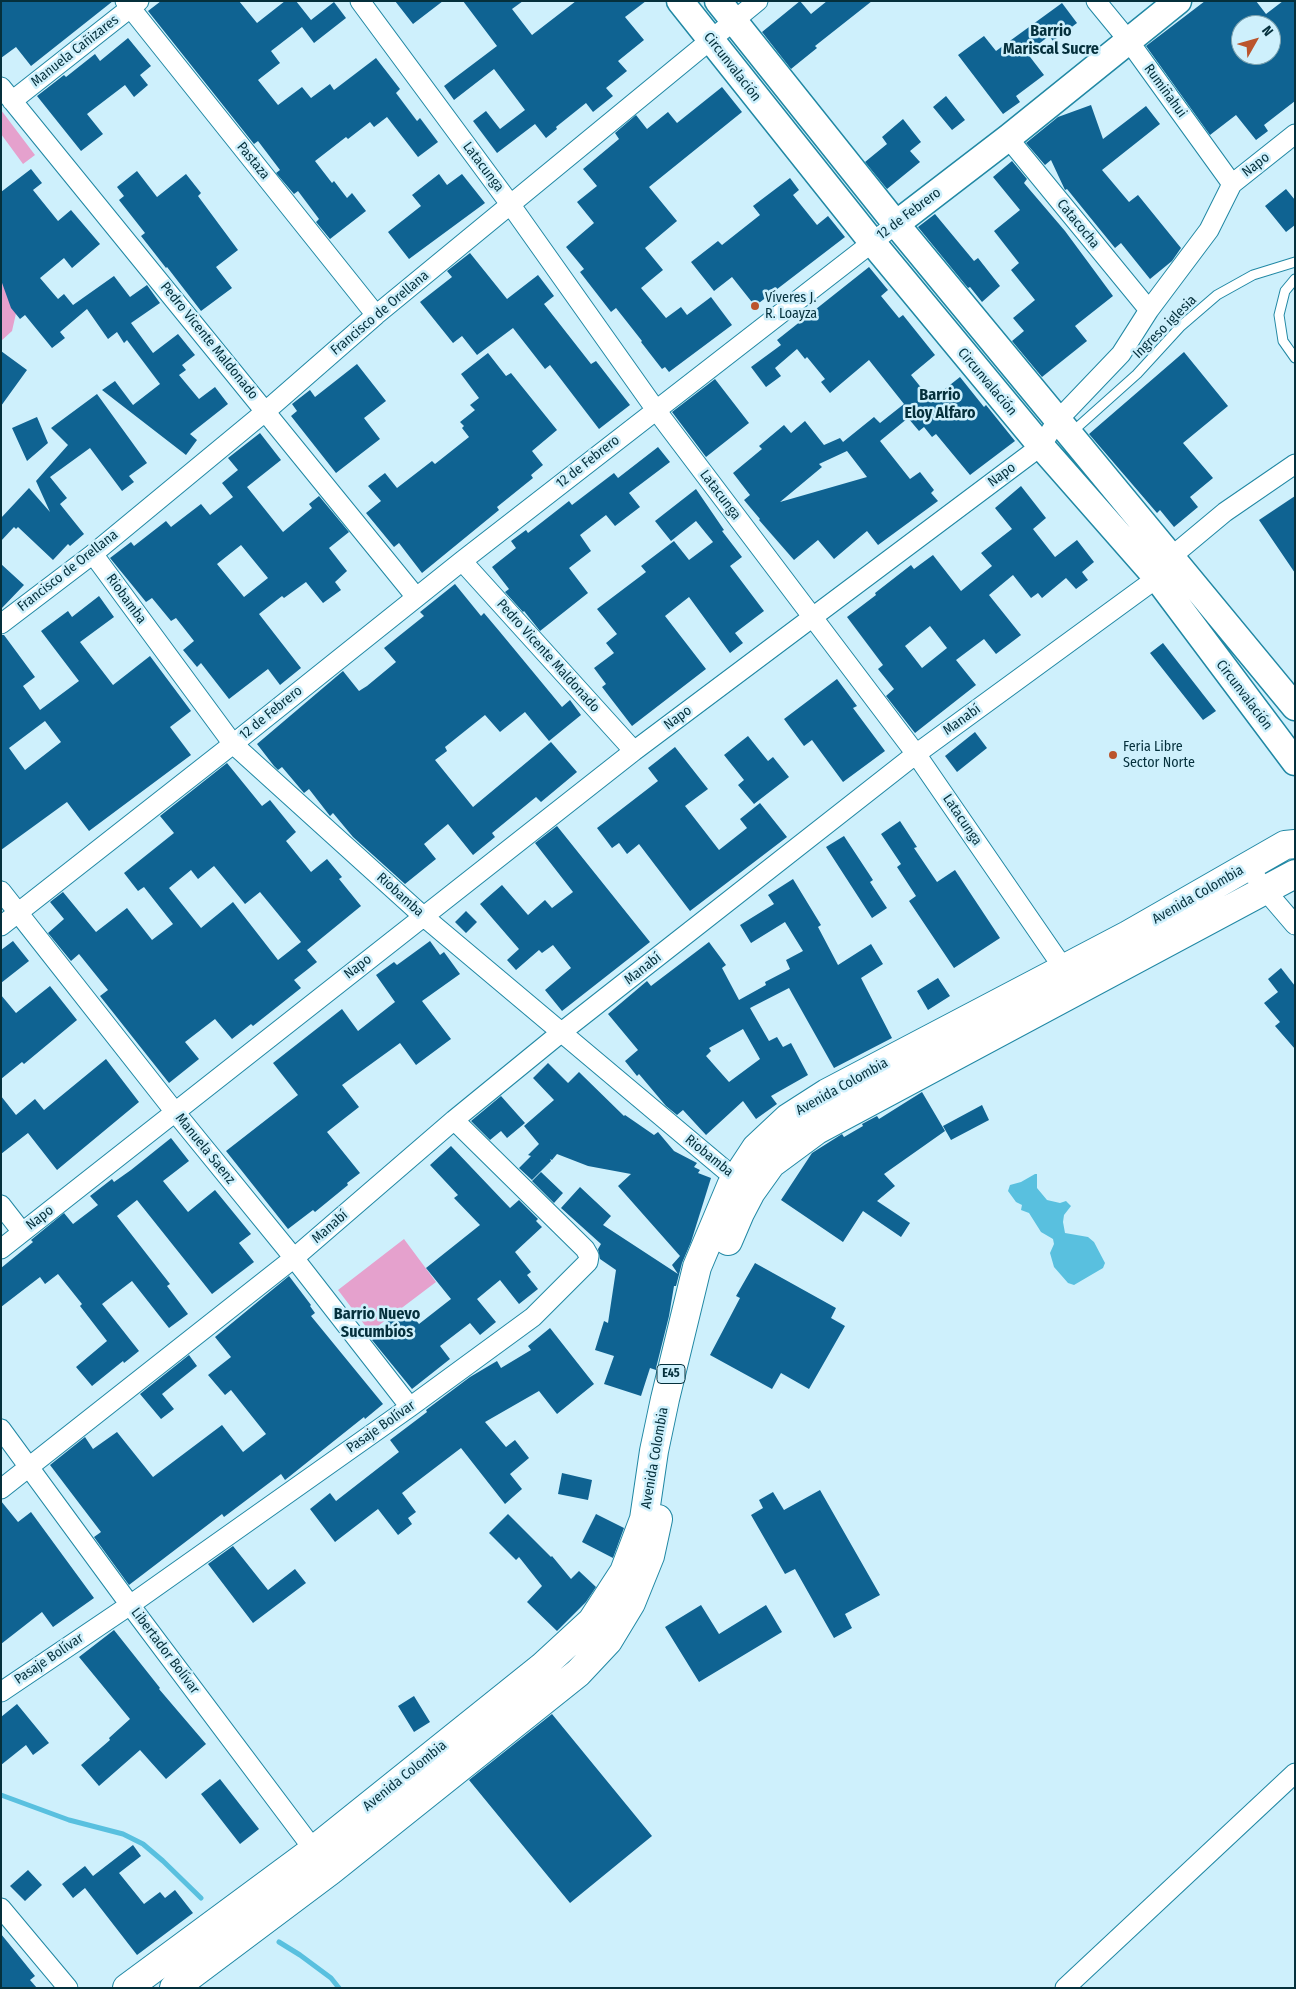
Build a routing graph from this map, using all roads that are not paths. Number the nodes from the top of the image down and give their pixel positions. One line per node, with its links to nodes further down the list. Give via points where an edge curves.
1 (360, 1): 15 (street, Latacunga)
2 (680, 1): 10 (main road, Circunvalación)
3 (718, 1): 8 (main road, Circunvalación)
4 (758, 1): 8 (street, Francisco de Orellana)
5 (1096, 1): 9 (street, Rumiñahui)
6 (1178, 1): 9 (main road, 12 de Febrero)
7 (132, 3): 11 (street, Manuela Cañizares); 21 (street, Pastaza)
8 (734, 22): 10 (street, Francisco de Orellana); 16 (main road, Circunvalación)
9 (1128, 40): 13 (main road, 12 de Febrero); 14 (street, Rumiñahui)
10 (712, 41): 15 (street, Francisco de Orellana); 17 (main road, Circunvalación)
11 (7, 94): 24 (street, Pedro Vicente Maldonado)
12 (1295, 134): 14 (street, Napo)
13 (1008, 138): 16 (main road, 12 de Febrero); 20 (street, Catacocha)
14 (1232, 184): 20 (street, Napo, via 1209,230)
15 (510, 204): 21 (street, Francisco de Orellana); 23 (street, Latacunga)
16 (896, 224): 17 (street, 12 de Febrero); 25 (main road, Circunvalación)
17 (872, 242): 23 (street, 12 de Febrero); 26 (main road, Circunvalación)
18 (1295, 262): 25 (lane, Ingreso iglesia, via 1254,275 1217,295 1181,326 1137,374)
19 (1295, 279): 22 (lane, via 1285,292 1279,316 1283,341)
20 (1149, 310): 25 (street, Napo, via 1121,354)
21 (376, 315): 24 (street, Francisco de Orellana)
22 (1295, 358)
23 (656, 410): 30 (street, 12 de Febrero); 33 (street, Latacunga)
24 (266, 411): 28 (street, Francisco de Orellana); 32 (street, Pedro Vicente Maldonado)
25 (1063, 428): 26 (street, Napo); 29 (main road, Circunvalación)
26 (1040, 446): 31 (main road, Circunvalación); 33 (street, Napo)
27 (1295, 464): 29 (street, Manabí, via 1225,512)
28 (93, 554): 34 (street, Francisco de Orellana); 36 (street, Riobamba)
29 (1171, 556): 31 (street, Manabí); 35 (main road, Circunvalación)
30 (462, 561): 32 (street, 12 de Febrero); 37 (street, Pedro Vicente Maldonado)
31 (1156, 578): 38 (street, Manabí); 39 (main road, Circunvalación)
32 (416, 597): 36 (street, 12 de Febrero)
33 (812, 617): 37 (street, Napo); 38 (street, Latacunga)
34 (1, 624)
35 (1295, 707)
36 (233, 744): 45 (street, 12 de Febrero); 46 (street, Riobamba)
37 (634, 751): 46 (street, Napo)
38 (916, 754): 49 (street, Latacunga); 50 (street, Manabí)
39 (1295, 762)
40 (1295, 844): 41 (main road, Avenida Colombia / E45, via 1286,845)
41 (1248, 866): 43 (street); 49 (main road, Avenida Colombia / E45, via 1128,935)
42 (1295, 874): 43 (main road, Avenida Colombia / E45)
43 (1265, 890): 47 (street); 49 (main road, Avenida Colombia / E45)
44 (1, 891): 45 (street, Manuela Saenz)
45 (18, 912): 48 (street, 12 de Febrero); 51 (street, Manuela Saenz)
46 (423, 916): 50 (street, Riobamba); 51 (street, Napo)
47 (1295, 925)
48 (1, 926)
49 (1069, 981): 53 (main road, Avenida Colombia / E45, via 817,1130)
50 (562, 1032): 52 (street, Manabí); 53 (street, Riobamba)
51 (175, 1112): 55 (street, Napo); 57 (street, Manuela Saenz)
52 (454, 1120): 57 (street, Manabí); 58 (street, Pasaje Bolívar, via 589,1256 588,1262 533,1317)
53 (744, 1186): 65 (main road, Avenida Colombia / E45, via 731,1186 697,1268 654,1451 644,1519 624,1572 592,1621 542,1667); 66 (main road, Avenida Colombia / E45, via 740,1213 714,1274 674,1432 650,1556 631,1603 608,1641 578,1674)
54 (1, 1206): 55 (street)
55 (22, 1232): 56 (street, Napo)
56 (1, 1249)
57 (294, 1258): 58 (street, Manuela Saenz); 60 (street, Manabí)
58 (410, 1407): 62 (street, Pasaje Bolívar)
59 (1, 1429): 60 (street, Libertador Bolívar)
60 (29, 1468): 61 (street, Manabí); 62 (street, Libertador Bolívar)
61 (1, 1489)
62 (130, 1605): 63 (street, Pasaje Bolívar); 65 (street, Libertador Bolívar)
63 (1, 1692)
64 (1295, 1773): 71 (street)
65 (314, 1849): 66 (street, Libertador Bolívar); 68 (main road, Avenida Colombia / E45)
66 (330, 1871): 70 (main road, Avenida Colombia / E45)
67 (1, 1908): 69 (street)
68 (134, 1986)
69 (68, 1988)
70 (174, 1988)
71 (1065, 1988)

